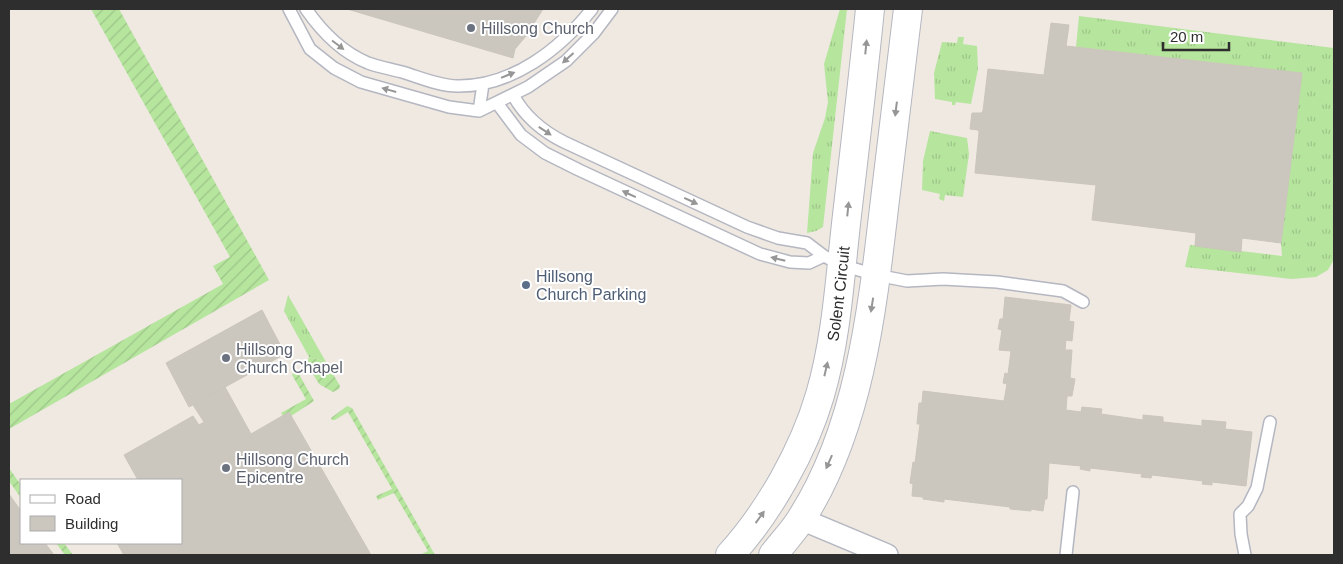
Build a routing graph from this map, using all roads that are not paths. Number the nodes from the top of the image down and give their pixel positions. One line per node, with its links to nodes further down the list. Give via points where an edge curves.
1 (289, 9): 8 (lane)
2 (306, 9): 7 (lane)
3 (592, 9): 12 (lane, one-way to 3, via 536,61 563,41)
4 (612, 9): 13 (lane, one-way to 13, via 566,61)
5 (870, 9): 17 (street, Solent Circuit, one-way to 5)
6 (908, 9): 18 (street, Solent Circuit, one-way to 18)
7 (321, 30): 8 (lane); 9 (lane, one-way to 9, via 339,46)
8 (310, 49): 11 (lane, via 334,68)
9 (368, 62): 10 (lane); 11 (lane)
10 (428, 80): 12 (lane, via 456,86); 14 (lane)
11 (361, 82): 14 (lane, one-way to 11)
12 (483, 84): 16 (lane)
13 (513, 95): 15 (lane); 17 (lane, one-way to 17, via 537,126 558,139 747,227 778,238 807,243)
14 (421, 99): 16 (lane)
15 (497, 103): 16 (lane); 17 (lane, one-way to 15, via 790,262 733,243 545,153 518,131)
16 (479, 111)
17 (833, 260): 18 (lane); 23 (street, Solent Circuit, one-way to 17, via 766,508 788,470 820,395 831,350)
18 (876, 275): 19 (lane, via 907,281 997,282 1063,291); 22 (street, Solent Circuit, one-way to 22, via 861,362 850,403 831,457)
19 (1083, 302)
20 (1270, 422): 27 (lane, via 1257,488 1240,514)
21 (1074, 492): 26 (lane)
22 (801, 519): 24 (street, Solent Circuit); 25 (street)
23 (730, 555)
24 (773, 555)
25 (887, 555)
26 (1066, 555)
27 (1245, 555)

